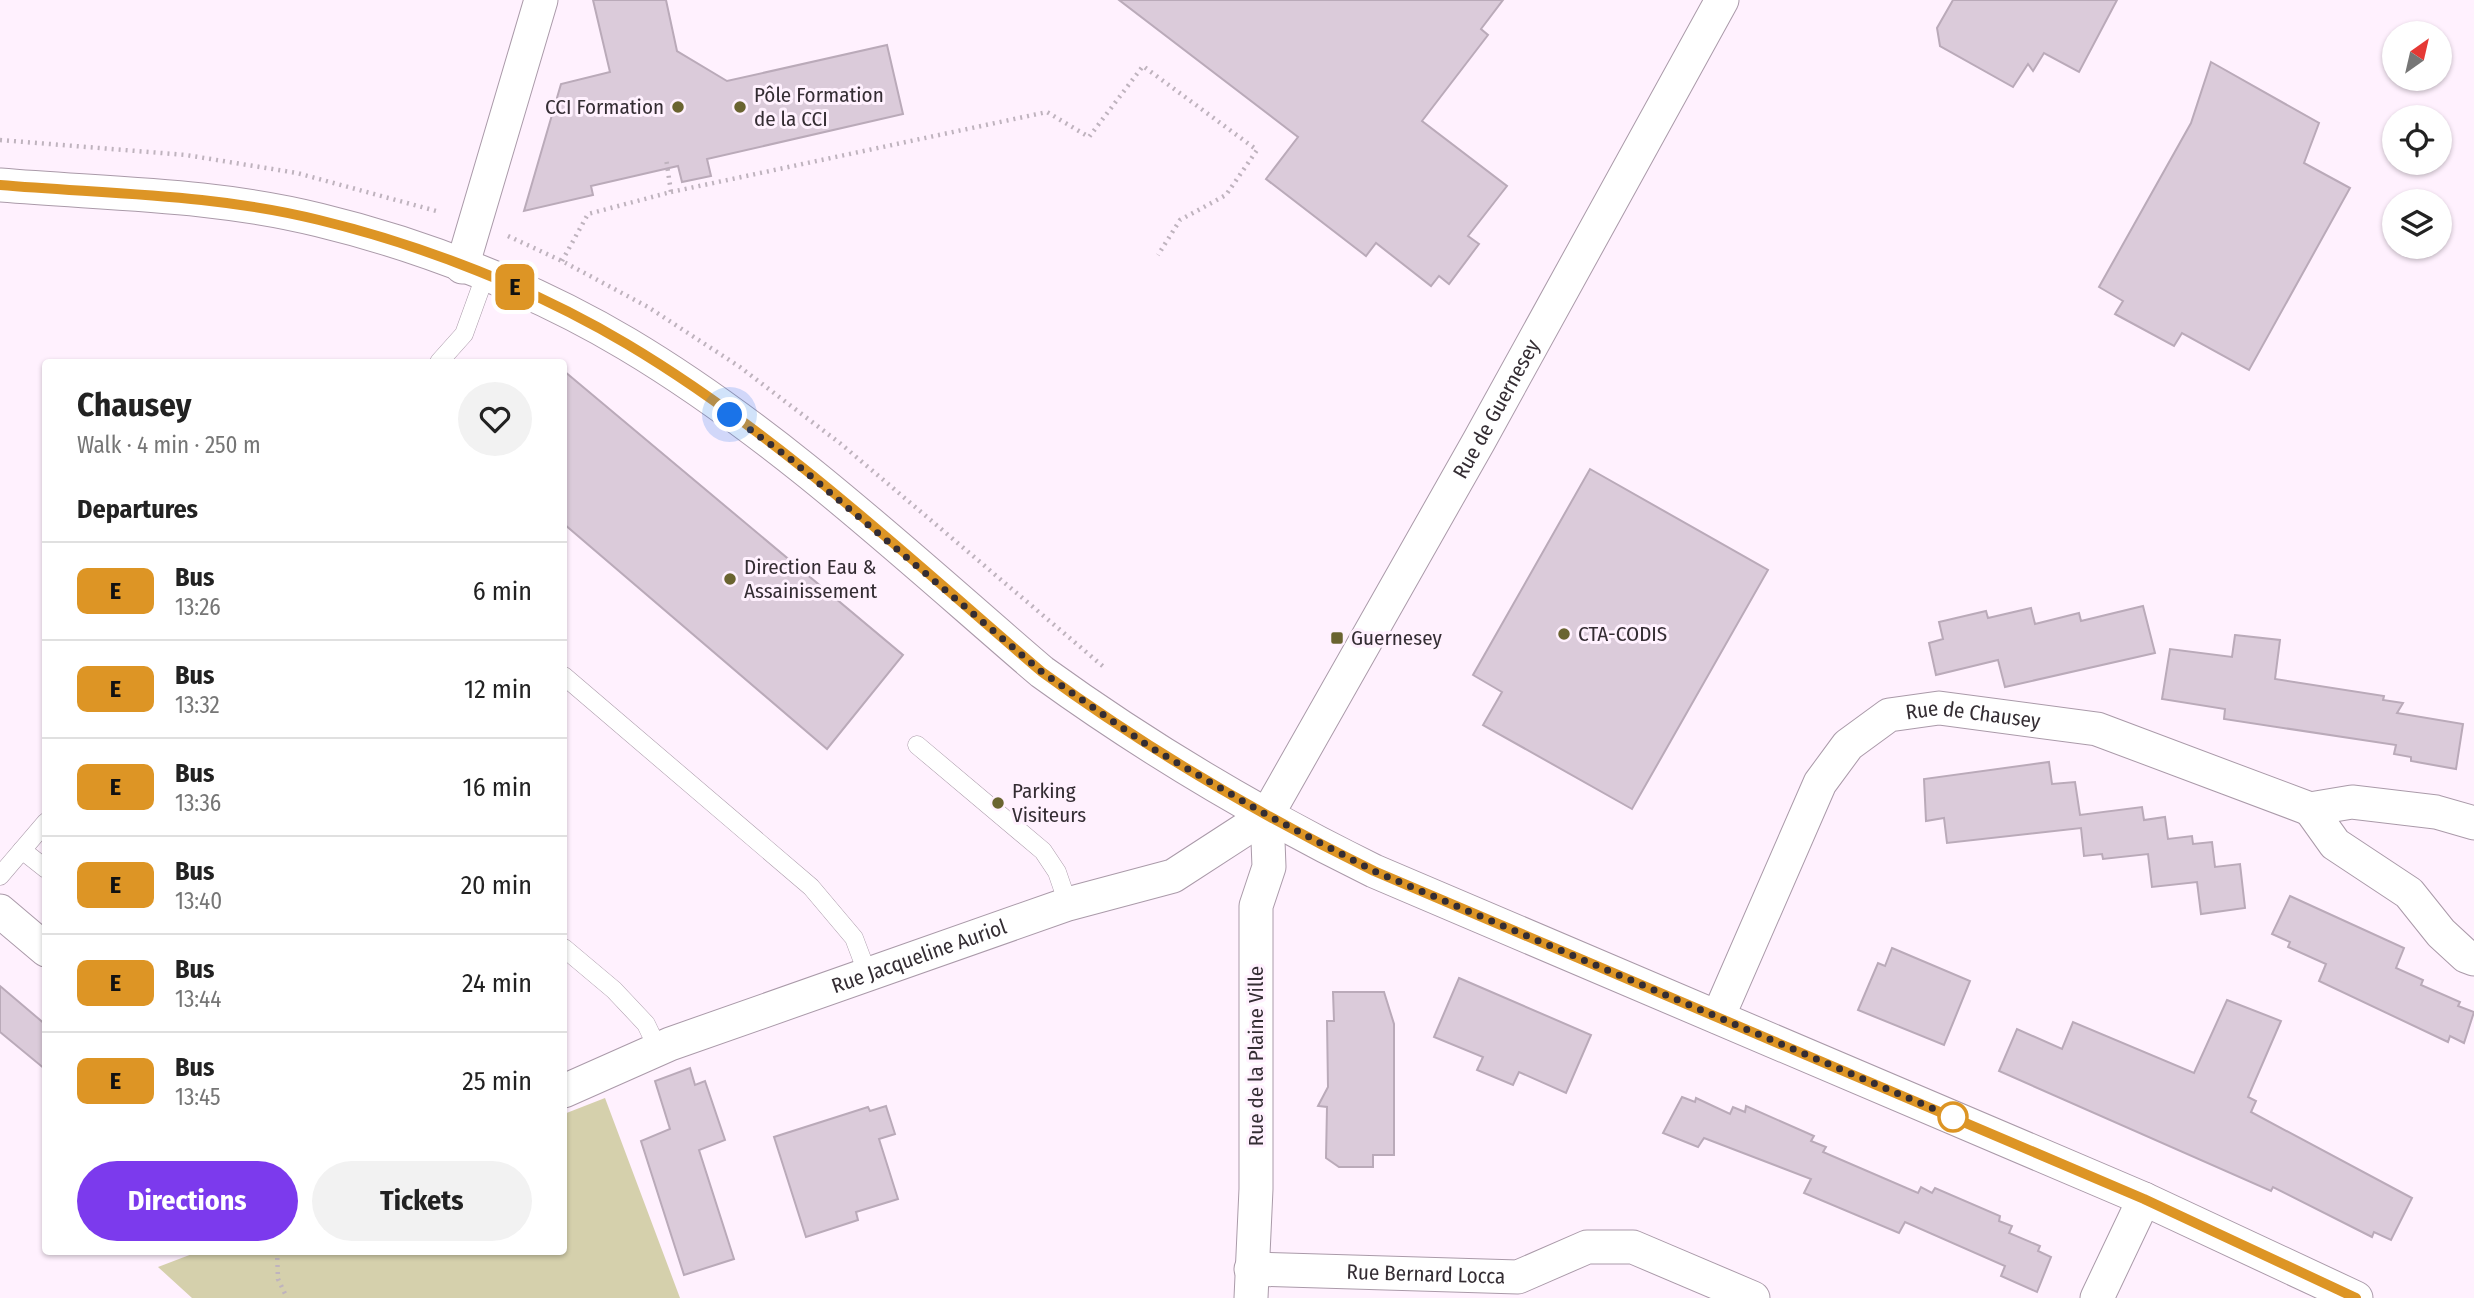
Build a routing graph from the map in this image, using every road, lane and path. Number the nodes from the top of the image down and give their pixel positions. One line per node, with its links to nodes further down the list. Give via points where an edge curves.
1 (541, 0): 8 (street)
2 (1722, 0): 13 (street, Rue de Guernesey)
3 (666, 158): 5 (path)
4 (0, 185): 8 (street, via 193,198 318,219)
5 (671, 192): 6 (path, via 1047,112 1089,138 1143,66 1257,150 1226,195 1180,220); 7 (path, via 589,214)
6 (1158, 254)
7 (562, 261)
8 (474, 271): 9 (lane, via 464,334); 13 (street, via 544,299 628,344 692,387 788,457 1042,672 1150,747)
9 (442, 359)
10 (567, 680): 24 (lane, via 811,887 854,938)
11 (917, 745): 19 (lane, via 1043,850 1058,872)
12 (2310, 809): 14 (street, via 2352,802 2436,812); 23 (street, via 2335,844 2409,893 2441,933); 25 (street, Rue de Chausey, via 2097,729 1939,708 1889,715 1848,745 1820,782)
13 (1267, 815): 19 (street, Rue Jacqueline Auriol, via 1173,876); 25 (street, via 1374,871); 30 (street, Rue de la Plaine Ville, via 1269,867 1256,906 1256,1189)
14 (2474, 823)
15 (42, 827): 16 (lane)
16 (22, 850): 17 (lane); 18 (lane)
17 (42, 866)
18 (0, 876)
19 (1068, 904): 24 (street, Rue Jacqueline Auriol)
20 (0, 911): 21 (street)
21 (42, 947)
22 (567, 951): 26 (lane, via 646,1024)
23 (2474, 959)
24 (868, 975): 26 (street, Rue Jacqueline Auriol)
25 (1718, 1017): 28 (street)
26 (658, 1049): 27 (street, Rue Jacqueline Auriol)
27 (567, 1090)
28 (2144, 1199): 34 (street); 35 (street)
29 (277, 1255): 32 (path, via 278,1279)
30 (1251, 1284): 31 (street, Rue Bernard Locca)
31 (1518, 1287): 33 (street, Rue Bernard Locca, via 1587,1247 1633,1247)
32 (287, 1298)
33 (1753, 1298)
34 (2097, 1298)
35 (2356, 1298)

